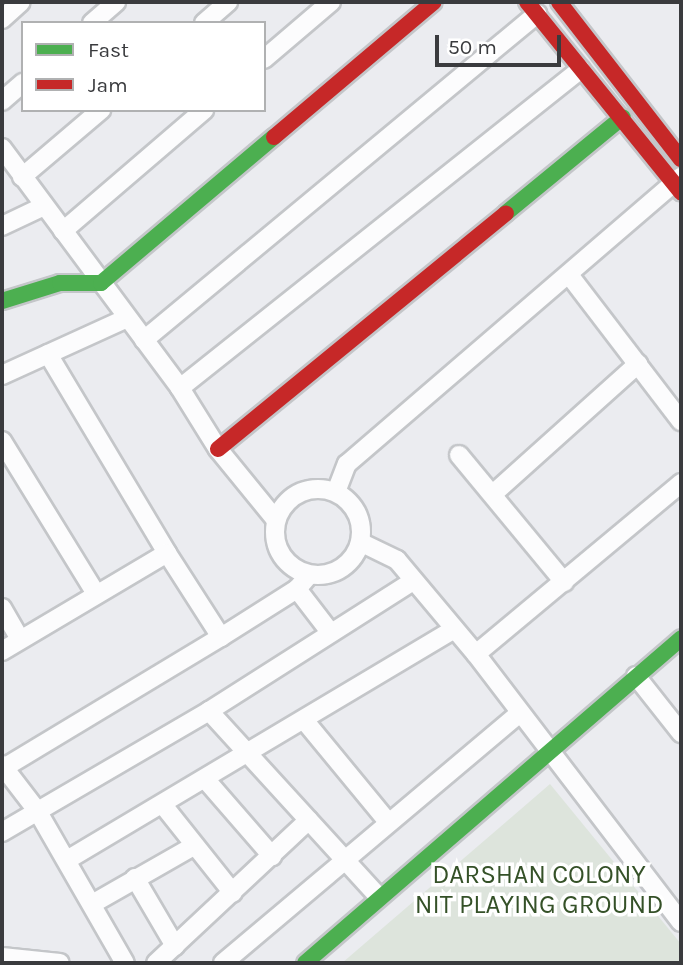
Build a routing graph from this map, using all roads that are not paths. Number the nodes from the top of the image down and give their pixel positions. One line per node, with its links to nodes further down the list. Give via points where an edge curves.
1 (21, 2): 8 (street)
2 (116, 2): 9 (street)
3 (228, 2): 10 (street)
4 (331, 2): 11 (street)
5 (434, 2): 26 (street)
6 (559, 2): 19 (street)
7 (538, 6): 12 (street); 29 (street)
8 (2, 19)
9 (94, 21)
10 (206, 21)
11 (266, 57)
12 (581, 69): 17 (street); 33 (street)
13 (21, 85): 14 (street)
14 (2, 101)
15 (99, 112): 20 (street)
16 (202, 112): 24 (street)
17 (623, 117): 21 (street); 36 (street)
18 (2, 148): 20 (street)
19 (681, 159)
20 (22, 177): 22 (street)
21 (679, 184): 25 (street)
22 (44, 206): 23 (street); 24 (street)
23 (2, 226)
24 (63, 231): 26 (street)
25 (570, 276): 31 (street); 39 (street, via 347,464)
26 (101, 283): 27 (street, via 60,283); 28 (street)
27 (2, 301)
28 (127, 318): 29 (street); 30 (street)
29 (144, 340): 33 (street)
30 (48, 354): 32 (street); 43 (street)
31 (638, 365): 34 (street); 40 (street)
32 (2, 375)
33 (180, 388): 36 (street)
34 (681, 421)
35 (2, 441): 48 (street)
36 (219, 449): 41 (street)
37 (459, 455): 40 (street)
38 (681, 484): 46 (street)
39 (336, 492): 41 (street, via 300,492); 42 (street, via 359,516)
40 (492, 494): 46 (street)
41 (276, 520): 44 (street, via 280,553 289,565)
42 (360, 542): 44 (street, via 344,567); 45 (street, via 386,552)
43 (167, 553): 48 (street); 52 (street)
44 (309, 575): 47 (street)
45 (413, 581): 50 (street); 51 (street)
46 (564, 582): 56 (street)
47 (297, 589): 51 (street); 52 (street)
48 (96, 594): 54 (street)
49 (2, 608): 54 (street)
50 (454, 629): 56 (street); 60 (street)
51 (330, 632): 58 (street)
52 (221, 637): 64 (street)
53 (681, 638): 57 (street)
54 (20, 639): 55 (street)
55 (2, 651)
56 (476, 654): 59 (street)
57 (636, 676): 61 (street); 62 (street)
58 (209, 711): 63 (street); 67 (street)
59 (519, 714): 62 (street); 69 (street)
60 (304, 720): 63 (street); 69 (street)
61 (681, 733)
62 (548, 752): 77 (street); 79 (street)
63 (249, 755): 65 (street); 68 (street)
64 (2, 767): 67 (street)
65 (206, 780): 66 (street); 72 (street)
66 (163, 804): 71 (street); 74 (street)
67 (38, 812): 70 (street); 74 (street)
68 (309, 820): 72 (street); 73 (street)
69 (388, 822): 73 (street)
70 (2, 832)
71 (192, 847): 75 (street); 76 (street)
72 (272, 856): 76 (street)
73 (344, 859): 77 (street); 85 (street)
74 (67, 860): 78 (street)
75 (135, 878): 78 (street); 80 (street)
76 (233, 893): 80 (street)
77 (379, 896): 86 (street)
78 (92, 904): 83 (street)
79 (681, 922)
80 (175, 946): 84 (street)
81 (2, 957): 82 (street)
82 (60, 963)
83 (125, 963)
84 (156, 963)
85 (223, 963)
86 (305, 963)

